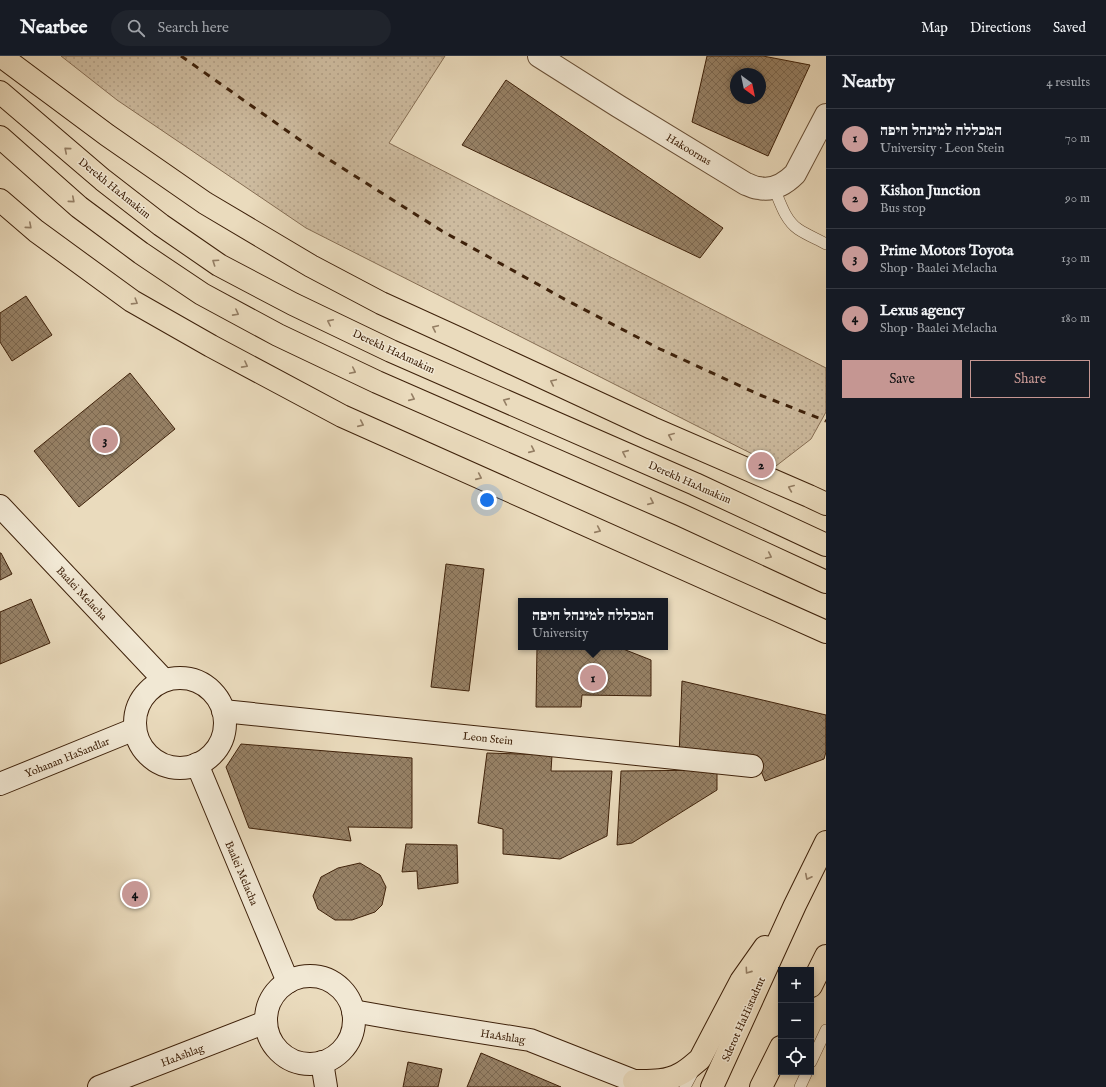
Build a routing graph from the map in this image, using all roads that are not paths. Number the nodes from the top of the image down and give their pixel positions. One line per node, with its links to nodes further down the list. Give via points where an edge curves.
1 (1, 56): 9 (highway, one-way to 1, via 652,428 381,303 311,266 206,203 107,135)
2 (539, 56): 6 (street, Hakoornas, via 746,184 759,188)
3 (0, 92): 11 (highway, Derekh HaAmakim, one-way to 3, via 391,351 219,265 161,225 103,180)
4 (826, 114): 6 (street, via 795,174)
5 (0, 138): 12 (highway, one-way to 12, via 79,206 142,253 202,294 278,335 377,382 681,515)
6 (774, 188): 8 (lane, via 788,219 797,228)
7 (0, 200): 13 (highway, one-way to 13, via 36,231 132,301 335,412)
8 (826, 244)
9 (826, 504)
10 (0, 506): 14 (street, Baalei Melacha)
11 (826, 545)
12 (826, 582)
13 (822, 631)
14 (164, 680): 15 (street, via 194,680 207,687 217,697); 16 (street, via 151,688 141,700 135,714)
15 (223, 711): 17 (street, via 223,736 217,748); 18 (street, Leon Stein)
16 (135, 729): 17 (street, via 139,742 158,762 170,767 184,768); 19 (street, Yohanan HaSandlar)
17 (197, 764): 24 (street, Baalei Melacha)
18 (752, 766)
19 (0, 784)
20 (826, 842): 21 (highway, Sderot HaHistadrut, one-way to 21)
21 (794, 905): 30 (highway, one-way to 30, via 741,981); 37 (highway, Sderot HaHistadrut)
22 (826, 956): 23 (highway)
23 (814, 980)
24 (288, 982): 25 (street, via 308,976 328,980 340,987); 26 (street, via 278,989 271,999)
25 (353, 1011): 31 (street, via 354,1024 344,1048 334,1057); 33 (street, HaAshlag, via 530,1040)
26 (266, 1022): 31 (street, via 268,1035 284,1056 296,1062); 34 (street, HaAshlag)
27 (826, 1030): 29 (lane)
28 (778, 1053): 38 (highway)
29 (814, 1056)
30 (700, 1059): 33 (highway, via 680,1075); 36 (lane)
31 (322, 1062): 35 (street)
32 (805, 1075): 39 (lane)
33 (640, 1084)
34 (99, 1087)
35 (326, 1087)
36 (685, 1087)
37 (712, 1087)
38 (761, 1087)
39 (800, 1087)

